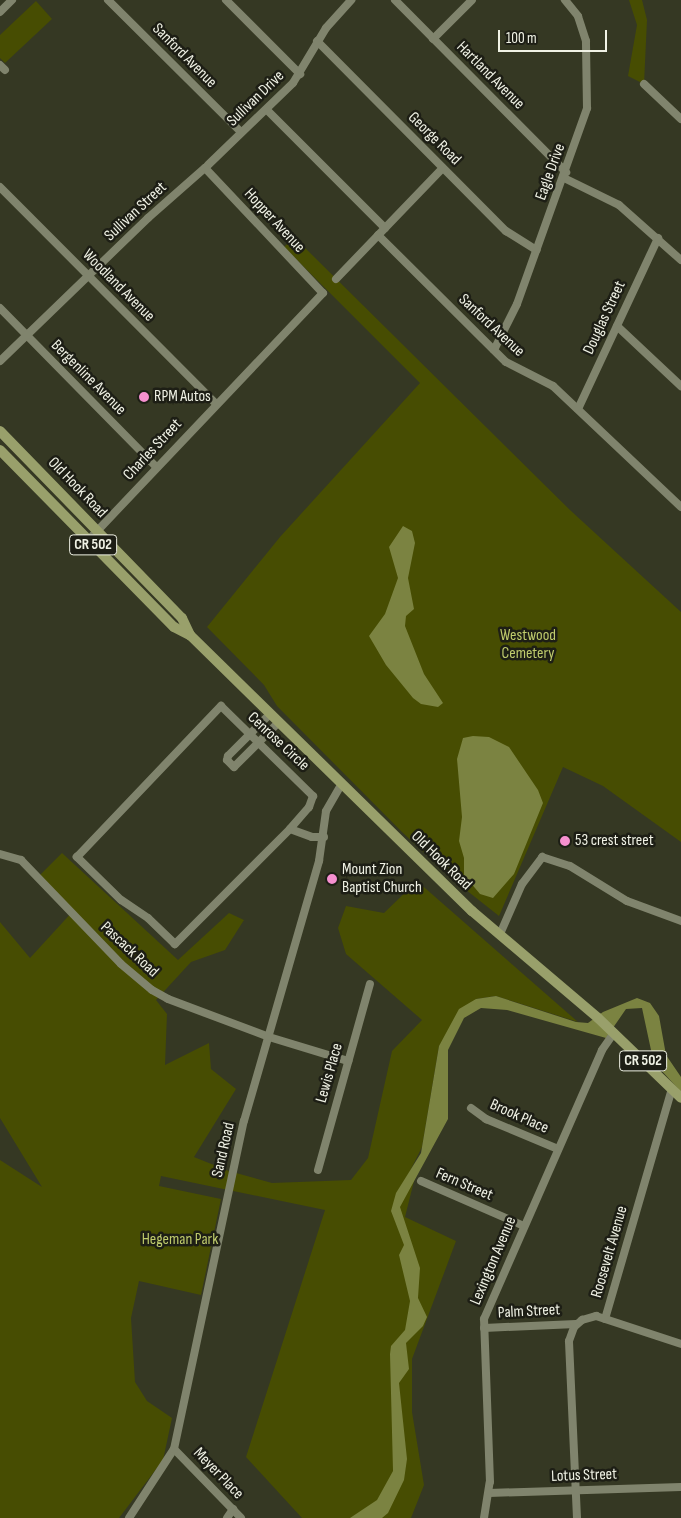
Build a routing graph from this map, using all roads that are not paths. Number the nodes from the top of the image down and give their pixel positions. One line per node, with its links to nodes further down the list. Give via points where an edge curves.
1 (12, 0): 8 (street)
2 (108, 0): 15 (street, Sanford Avenue)
3 (351, 0): 10 (street, Sullivan Drive)
4 (395, 0): 9 (street, Hartland Avenue)
5 (472, 0): 9 (street)
6 (565, 0): 18 (street, Eagle Drive, via 583,28 588,95 584,122)
7 (229, 1): 11 (street)
8 (0, 12)
9 (433, 39): 18 (street, Hartland Avenue)
10 (317, 41): 11 (street, Sullivan Drive); 17 (street, George Road)
11 (300, 74): 13 (street, Sullivan Drive)
12 (644, 84): 14 (street)
13 (267, 110): 15 (street, Sullivan Drive); 20 (street)
14 (681, 119)
15 (241, 132): 16 (street, Sullivan Drive)
16 (207, 167): 25 (street, Sullivan Street); 27 (street, Hopper Avenue)
17 (443, 168): 20 (street); 23 (street, George Road, via 506,231)
18 (565, 175): 22 (street, Hartland Avenue, via 619,205); 23 (street, Eagle Drive)
19 (0, 187): 25 (street, Woodland Avenue)
20 (384, 228): 21 (street)
21 (378, 235): 26 (street); 31 (street, Sanford Avenue)
22 (658, 238): 24 (street, Hartland Avenue); 29 (street, Douglas Street)
23 (537, 250): 31 (street, Eagle Drive, via 517,304)
24 (681, 260)
25 (88, 275): 30 (street, Sullivan Street); 34 (street, Woodland Avenue)
26 (336, 279)
27 (323, 293): 34 (street, Charles Street)
28 (0, 308): 30 (street, Bergenline Avenue)
29 (617, 326): 33 (street); 35 (street, Douglas Street)
30 (26, 334): 32 (street, Sullivan Street); 38 (street, Bergenline Avenue)
31 (494, 350): 35 (street, Sanford Avenue, via 513,368 553,386)
32 (0, 361)
33 (681, 386)
34 (216, 404): 38 (street, Charles Street)
35 (578, 409): 39 (street, Sanford Avenue)
36 (0, 431): 40 (main road, Old Hook Road / CR 502)
37 (0, 450): 41 (main road, Old Hook Road / CR 502)
38 (156, 466): 40 (street, Charles Street)
39 (681, 507)
40 (98, 531): 41 (street, Charles Street); 42 (main road, Old Hook Road / CR 502, via 182,618)
41 (89, 540): 42 (main road, Old Hook Road / CR 502, via 174,628)
42 (190, 635): 43 (main road, Old Hook Road / CR 502)
43 (269, 715): 44 (main road, Old Hook Road / CR 502); 45 (street)
44 (278, 723): 46 (street); 47 (main road, Old Hook Road / CR 502)
45 (251, 735): 46 (street, Cenrose Circle); 46 (street, via 227,760 234,767); 48 (street, Cenrose Circle, via 220,706 77,857 121,900 148,918 175,944)
46 (258, 742): 48 (street, Cenrose Circle, via 313,796 309,807)
47 (341, 785): 49 (street, Sand Road, via 326,811); 52 (main road, Old Hook Road / CR 502)
48 (290, 829): 49 (street, via 312,837)
49 (324, 837): 55 (street, Sand Road)
50 (0, 854): 55 (street, Pascack Road, via 21,860 121,964 152,990)
51 (681, 921): 52 (street, via 628,901 570,866 542,857 532,867)
52 (500, 934): 54 (main road, Old Hook Road / CR 502)
53 (370, 984): 56 (street, Lewis Place)
54 (614, 1033): 57 (main road, Old Hook Road / CR 502); 60 (street, Lexington Avenue, via 602,1050)
55 (269, 1037): 56 (street, Pascack Road); 68 (street, Sand Road, via 238,1150)
56 (348, 1061): 61 (street, Lewis Place)
57 (672, 1088): 58 (main road, Old Hook Road / CR 502); 64 (street, Roosevelt Avenue)
58 (681, 1098)
59 (471, 1108): 60 (street, Brook Place, via 486,1119)
60 (558, 1149): 63 (street, Lexington Avenue)
61 (318, 1170)
62 (421, 1181): 63 (street, Fern Street)
63 (524, 1226): 66 (street, Lexington Avenue, via 488,1310)
64 (605, 1319): 65 (street, Roosevelt Avenue, via 589,1317); 67 (street)
65 (576, 1324): 66 (street, Palm Street); 70 (street, via 568,1341)
66 (484, 1328): 71 (street, Lexington Avenue)
67 (681, 1344)
68 (174, 1449): 72 (street, Meyer Place); 73 (street, Sand Road)
69 (681, 1487): 70 (street, Lotus Street)
70 (576, 1490): 71 (street, Lotus Street); 77 (street)
71 (489, 1493): 76 (street, Lexington Avenue)
72 (233, 1509): 74 (street); 75 (street, Meyer Place)
73 (129, 1518)
74 (227, 1518)
75 (241, 1518)
76 (484, 1518)
77 (577, 1518)

